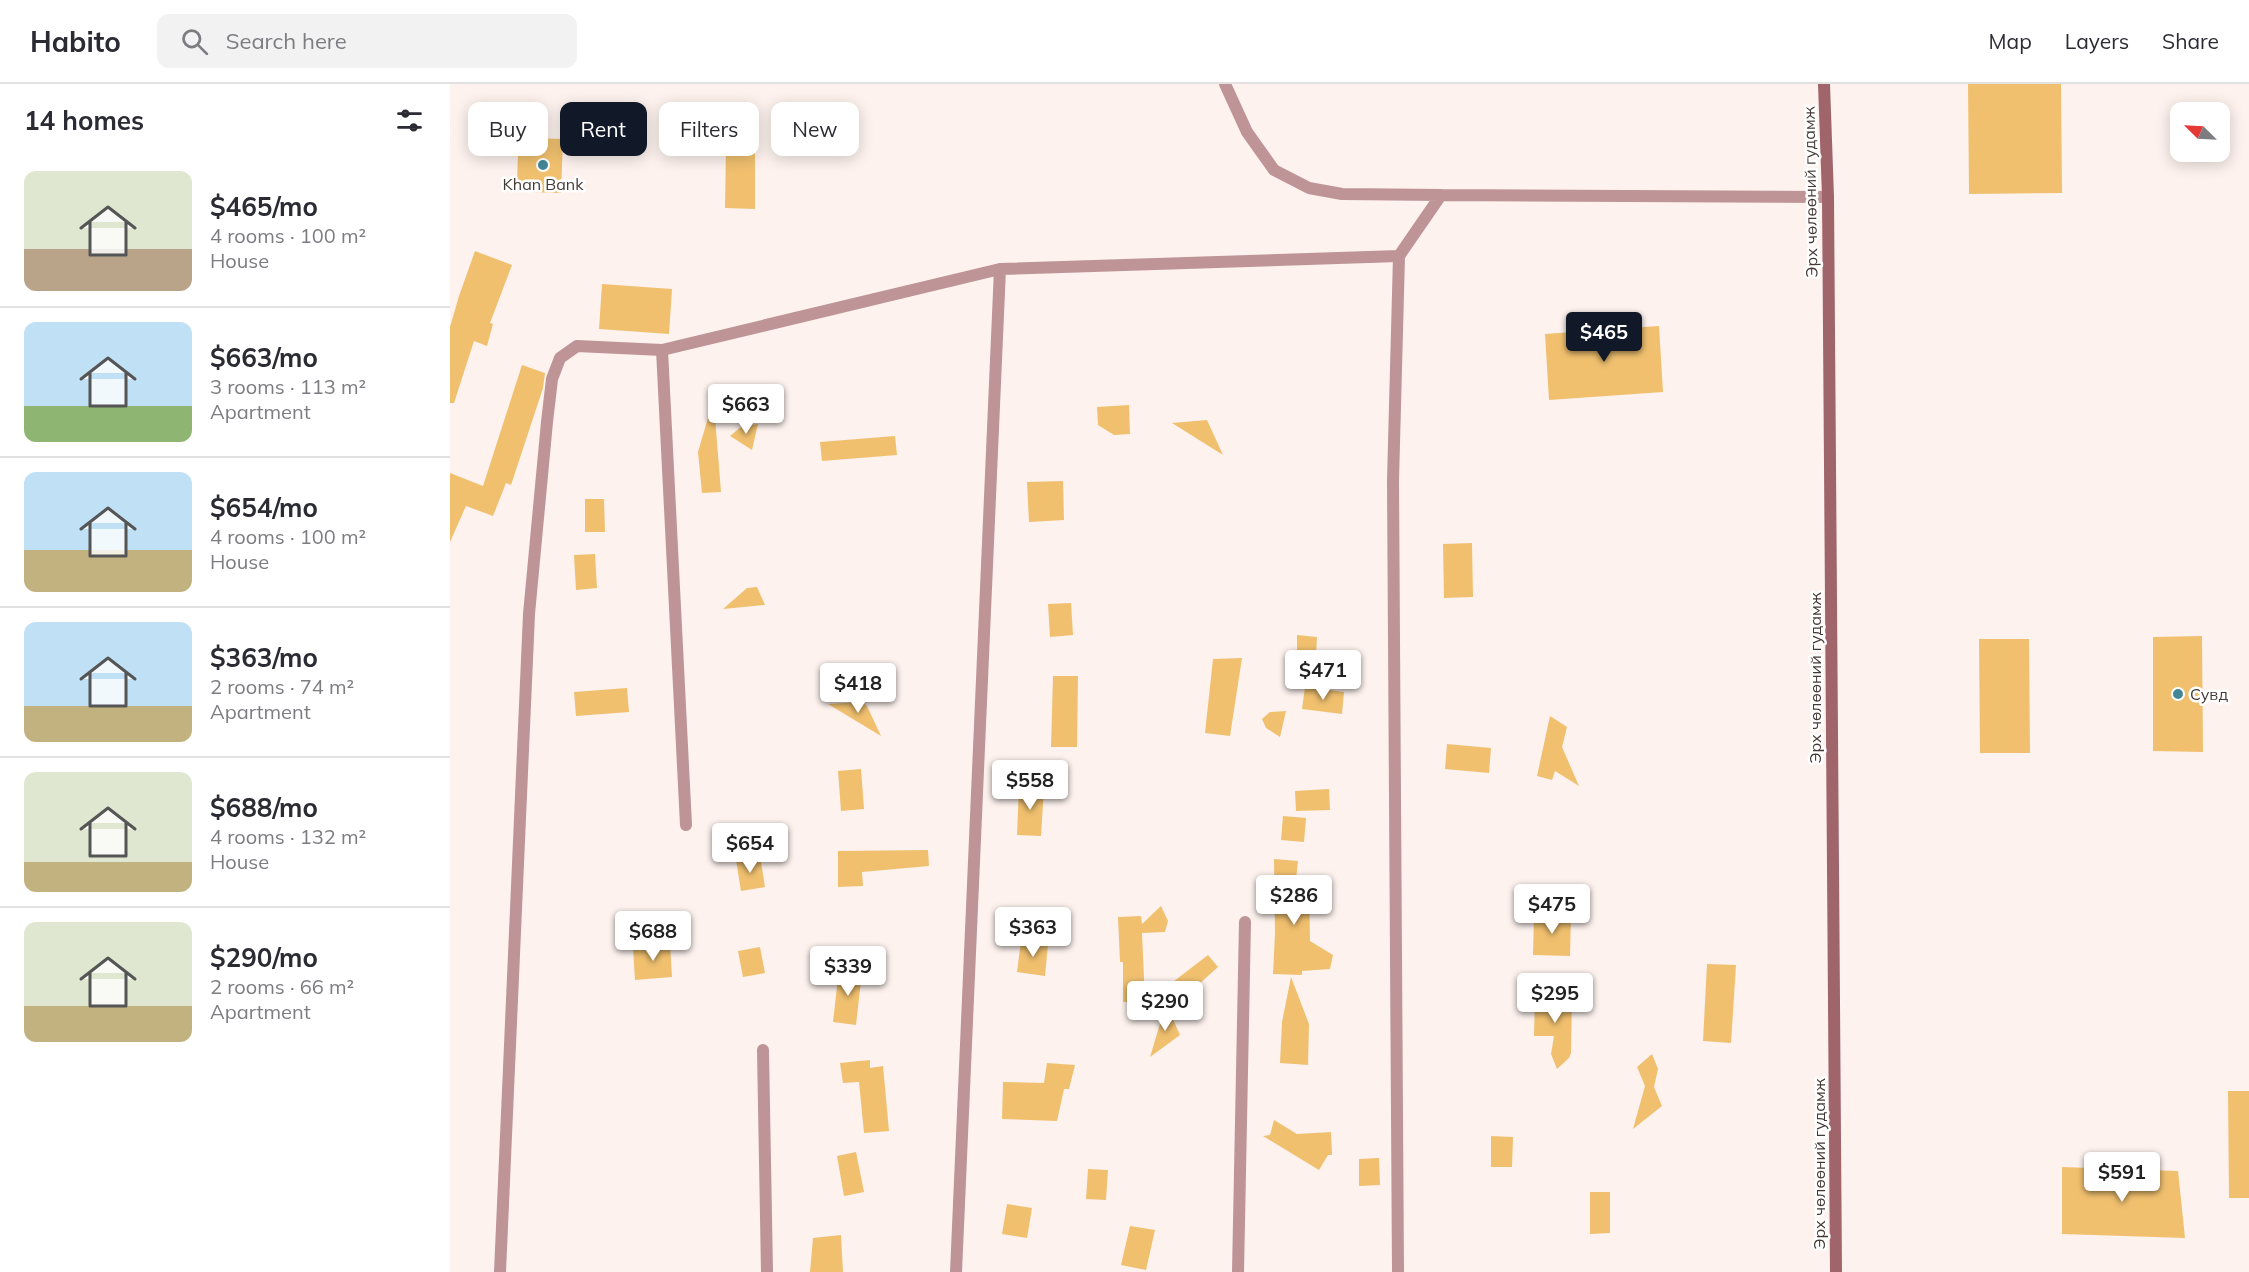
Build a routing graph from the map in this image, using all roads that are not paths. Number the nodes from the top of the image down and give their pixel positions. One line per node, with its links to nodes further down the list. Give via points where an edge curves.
1 (1226, 84): 3 (street, via 1247,132 1274,170 1309,188 1342,194)
2 (1824, 84): 4 (main road, Эрх чөлөөний гудамж)
3 (1441, 195): 4 (street); 5 (street)
4 (1828, 197): 16 (main road, Эрх чөлөөний гудамж)
5 (1399, 256): 6 (street); 15 (street, via 1393,481)
6 (1000, 269): 7 (street); 13 (street)
7 (662, 350): 8 (street); 11 (street, via 578,346 560,358 552,379 529,614)
8 (686, 825)
9 (1245, 922): 14 (street)
10 (763, 1050): 12 (street)
11 (500, 1272)
12 (767, 1272)
13 (956, 1272)
14 (1238, 1272)
15 (1398, 1272)
16 (1836, 1272)

